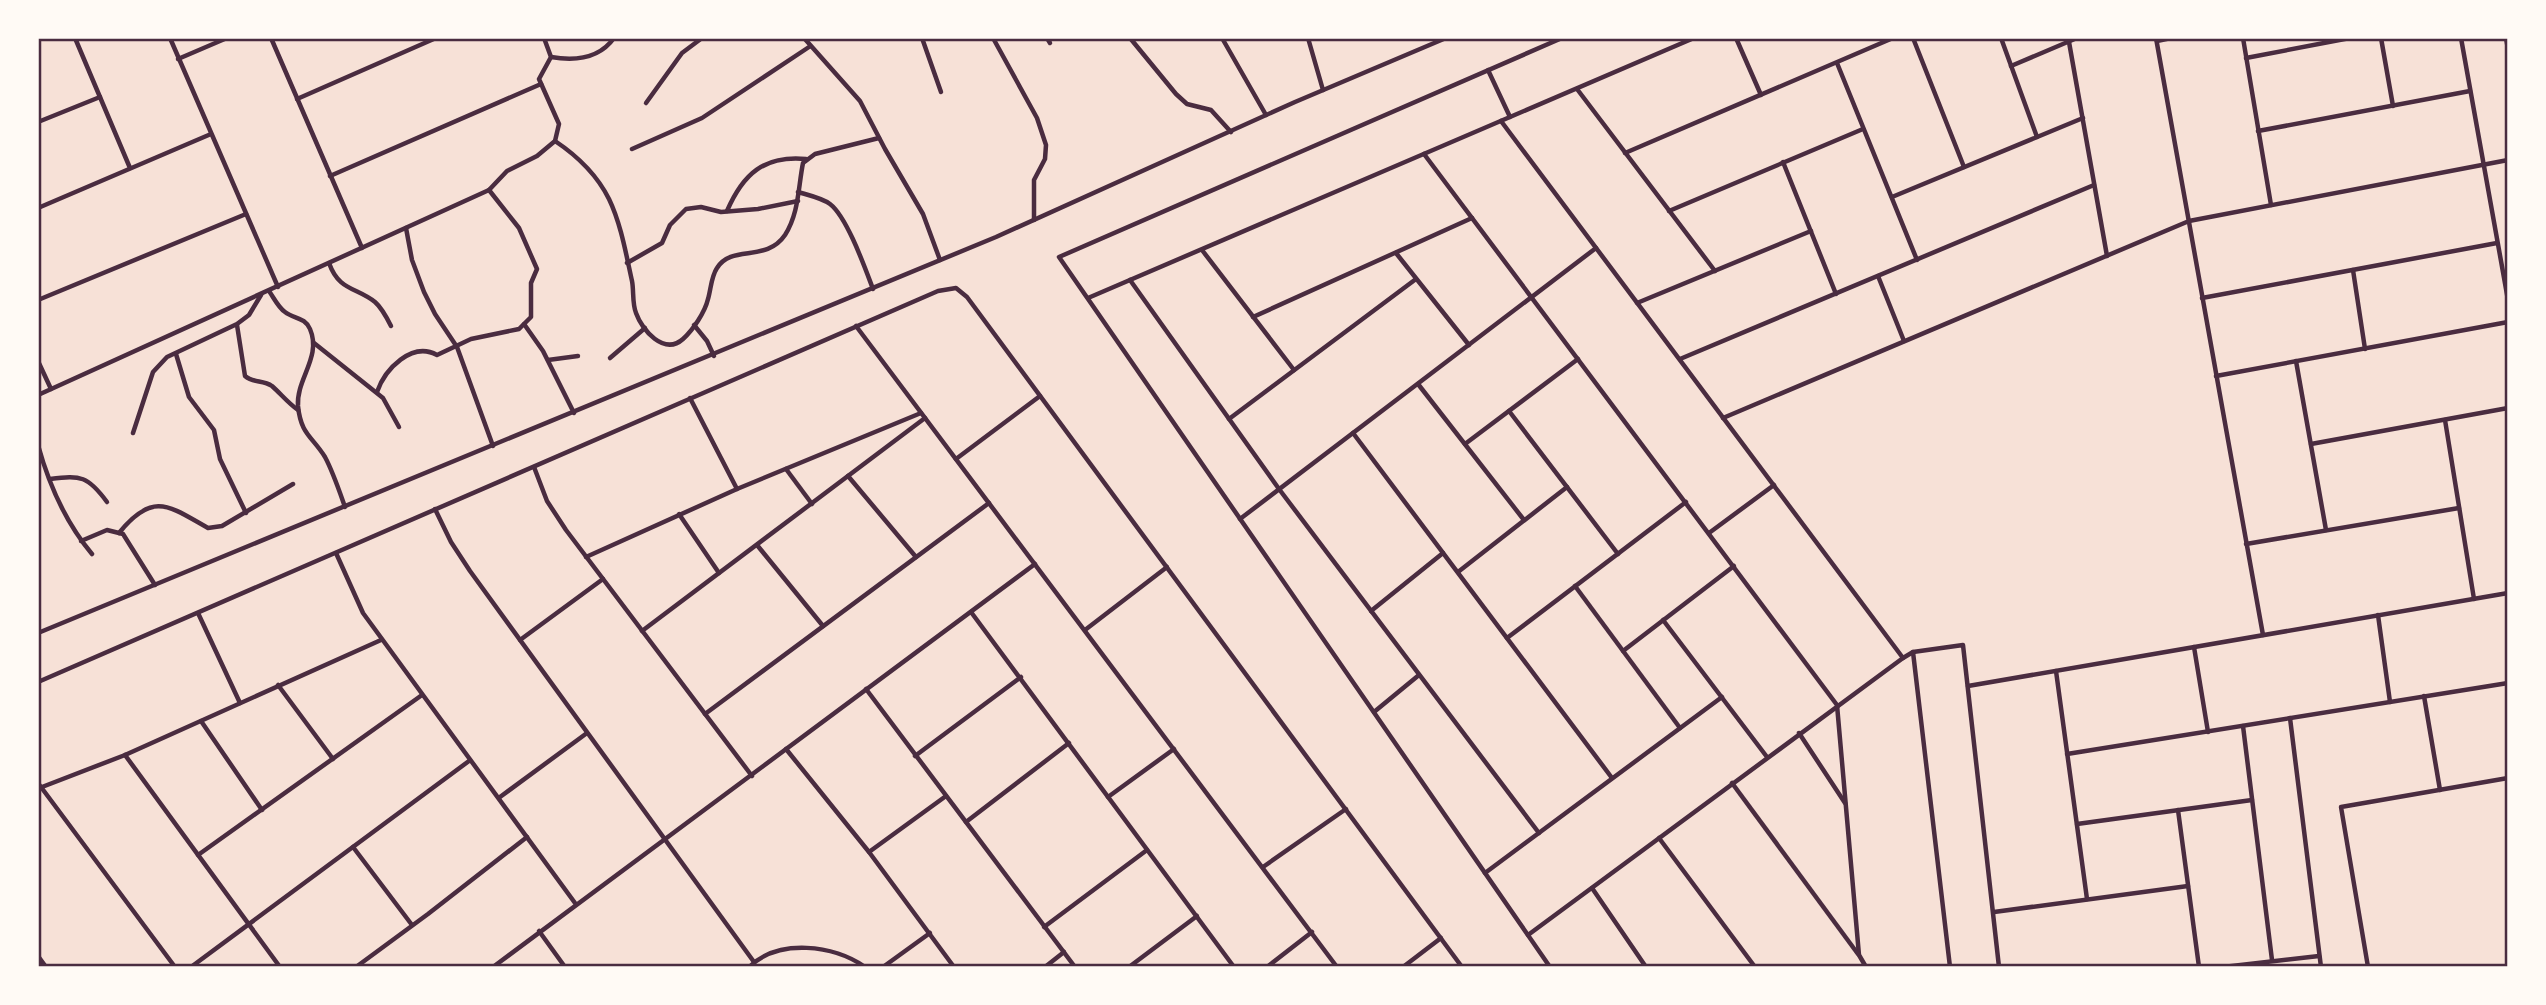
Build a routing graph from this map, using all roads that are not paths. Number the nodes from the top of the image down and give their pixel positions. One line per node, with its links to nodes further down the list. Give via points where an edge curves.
1 (75, 38): 45 (street)
2 (170, 38): 35 (street)
3 (226, 38): 35 (street)
4 (271, 38): 46 (street)
5 (436, 38): 46 (street)
6 (544, 38): 33 (street)
7 (614, 38): 33 (street, via 595,54 571,60)
8 (702, 38): 47 (street, via 682,53)
9 (804, 38): 31 (street)
10 (922, 38): 43 (street)
11 (993, 38): 82 (street, via 1037,118 1046,145 1045,159 1034,180)
12 (1130, 38): 56 (street, via 1187,104 1211,110)
13 (1222, 38): 49 (street)
14 (1308, 38): 41 (street)
15 (1446, 38): 41 (street)
16 (1562, 38): 38 (street)
17 (1694, 38): 40 (street)
18 (1737, 38): 44 (street)
19 (1893, 38): 36 (street)
20 (1913, 38): 68 (street)
21 (2001, 38): 37 (street)
22 (2077, 38): 30 (street)
23 (2171, 38): 29 (street)
24 (2243, 38): 34 (street)
25 (2350, 38): 34 (street)
26 (2381, 38): 48 (street)
27 (2461, 38): 42 (street)
28 (2506, 38): 32 (street)
29 (2157, 40): 83 (street)
30 (2069, 42): 37 (street); 51 (street)
31 (809, 47): 59 (street, via 860,101); 61 (street, via 702,118)
32 (2508, 49)
33 (551, 57): 39 (street, via 540,74)
34 (2246, 58): 55 (street)
35 (178, 59): 57 (street)
36 (1837, 62): 44 (street); 54 (street)
37 (2011, 66): 58 (street)
38 (1488, 71): 50 (street); 107 (street, via 1059,257)
39 (541, 84): 60 (street, via 559,124); 70 (street)
40 (1577, 89): 50 (street); 62 (street)
41 (1323, 90): 49 (street)
42 (2470, 91): 48 (street); 67 (street)
43 (940, 92)
44 (1761, 95): 62 (street)
45 (100, 97): 53 (street); 69 (street)
46 (297, 99): 70 (street)
47 (646, 103)
48 (2393, 106): 55 (street)
49 (1266, 116): 56 (street)
50 (1510, 117): 52 (street)
51 (2082, 118): 58 (street); 71 (street)
52 (1501, 121): 63 (street); 88 (street)
53 (38, 122)
54 (1863, 128): 66 (street); 74 (street)
55 (2258, 131): 76 (street)
56 (1231, 132): 82 (street)
57 (211, 134): 69 (street); 80 (street)
58 (2037, 137): 68 (street)
59 (879, 138): 64 (street); 92 (street, via 923,214)
60 (555, 141): 72 (street, via 507,171); 94 (street, via 573,153 608,197)
61 (632, 149)
62 (1625, 153): 79 (street)
63 (1424, 154): 81 (street); 89 (street)
64 (807, 160): 73 (street); 78 (street, via 789,158 763,166 736,191)
65 (2508, 160): 67 (street)
66 (1783, 162): 79 (street); 85 (street)
67 (2483, 164): 76 (street); 86 (street)
68 (1964, 167): 74 (street)
69 (130, 168): 77 (street)
70 (330, 176): 87 (street)
71 (2094, 185): 91 (street); 93 (street)
72 (489, 190): 84 (street); 115 (street, via 519,228 537,269 531,284 531,317)
73 (798, 192): 75 (street); 102 (street, via 830,204 863,260)
74 (1892, 197): 93 (street)
75 (798, 201): 78 (street); 116 (street, via 784,236 768,249 720,262 708,303)
76 (2271, 205): 83 (street)
77 (38, 208)
78 (727, 211): 94 (street, via 686,209 670,225 662,243)
79 (1669, 211): 97 (street)
80 (246, 214): 101 (street); 109 (street)
81 (1472, 218): 90 (street); 106 (street)
82 (1034, 220): 92 (street)
83 (2189, 221): 91 (street); 108 (street)
84 (406, 228): 87 (street); 123 (street, via 424,292)
85 (1811, 231): 97 (street); 104 (street)
86 (2497, 243): 96 (street); 110 (street)
87 (362, 248): 95 (street)
88 (1596, 248): 106 (street); 111 (street)
89 (1202, 250): 100 (street); 112 (street)
90 (1395, 252): 99 (street); 112 (street)
91 (2107, 256): 120 (street)
92 (940, 260): 102 (street)
93 (1917, 260): 98 (street)
94 (627, 262): 119 (street, via 635,312)
95 (329, 263): 101 (street); 117 (street, via 340,283 379,305)
96 (2353, 270): 108 (street); 124 (street)
97 (1714, 271): 111 (street)
98 (1878, 276): 104 (street); 120 (street)
99 (1416, 279): 122 (street); 134 (street)
100 (1130, 281): 107 (street); 149 (street)
101 (278, 287): 103 (street)
102 (873, 289): 127 (street)
103 (269, 291): 105 (street); 121 (street, via 280,308 305,321)
104 (1836, 294): 130 (street)
105 (261, 295): 114 (street, via 249,315); 137 (street)
106 (1532, 297): 122 (street); 129 (street)
107 (1088, 298): 177 (street)
108 (2202, 298): 135 (street)
109 (38, 300)
110 (2508, 300)
111 (1637, 303): 130 (street)
112 (1253, 317): 134 (street)
113 (2508, 322): 124 (street)
114 (237, 324): 125 (street); 143 (street, via 245,376 272,387)
115 (524, 324): 123 (street); 131 (street)
116 (694, 325): 119 (street, via 684,338 666,346); 127 (street)
117 (391, 326)
118 (856, 326): 140 (street, via 938,291 956,288); 141 (street); 145 (street)
119 (645, 328): 128 (street)
120 (1905, 341): 148 (street)
121 (314, 343): 138 (street); 143 (street, via 299,388)
122 (1469, 345): 136 (street)
123 (457, 347): 138 (street, via 437,355 428,350 408,355 382,377); 157 (street)
124 (2365, 349): 133 (street)
125 (176, 354): 152 (street, via 153,372); 175 (street, via 190,397 214,429 220,459)
126 (578, 356): 131 (street)
127 (714, 356): 146 (street)
128 (610, 358)
129 (1578, 359): 144 (street); 169 (street)
130 (1680, 359): 148 (street)
131 (548, 360): 146 (street)
132 (38, 361): 137 (street)
133 (2296, 362): 135 (street); 155 (street)
134 (1294, 370): 149 (street)
135 (2216, 376): 183 (street)
136 (1418, 384): 153 (street); 154 (street)
137 (51, 389): 139 (street)
138 (377, 392): 151 (street)
139 (38, 395)
140 (1040, 396): 158 (street); 193 (street)
141 (691, 398): 159 (street); 166 (street)
142 (2508, 408): 150 (street)
143 (299, 410): 172 (street, via 308,438 324,455)
144 (1509, 411): 154 (street); 165 (street)
145 (921, 412): 147 (street); 160 (street)
146 (574, 413): 157 (street)
147 (925, 418): 158 (street); 161 (street)
148 (1723, 418): 164 (street)
149 (1229, 419): 167 (street)
150 (2445, 420): 155 (street); 173 (street)
151 (400, 427)
152 (133, 433)
153 (1353, 433): 167 (street); 186 (street)
154 (1465, 444): 178 (street)
155 (2311, 444): 179 (street)
156 (38, 446): 162 (street)
157 (493, 446): 172 (street)
158 (956, 458): 170 (street)
159 (534, 467): 174 (street); 189 (street, via 547,501)
160 (786, 469): 166 (street); 171 (street)
161 (848, 476): 171 (street); 190 (street)
162 (50, 479): 168 (street, via 86,479); 182 (street)
163 (293, 484): 175 (street)
164 (1774, 485): 181 (street); 217 (street)
165 (1567, 487): 178 (street); 188 (street)
166 (737, 489): 176 (street)
167 (1279, 489): 177 (street); 201 (street)
168 (107, 502)
169 (1686, 502): 181 (street); 188 (street)
170 (989, 503): 190 (street); 191 (street)
171 (812, 504): 184 (street)
172 (345, 507): 197 (street)
173 (2459, 508): 179 (street); 200 (street)
174 (435, 509): 185 (street); 213 (street, via 451,542)
175 (246, 513): 180 (street, via 208,528 183,512 157,506 129,520)
176 (679, 514): 189 (street); 195 (street)
177 (1240, 519): 232 (street)
178 (1524, 520): 194 (street)
179 (2326, 530): 183 (street)
180 (119, 533): 182 (street, via 107,530); 197 (street)
181 (1709, 533): 192 (street)
182 (81, 541): 187 (street)
183 (2246, 544): 210 (street)
184 (757, 545): 195 (street); 206 (street)
185 (336, 553): 203 (street); 212 (street, via 351,592)
186 (1443, 553): 194 (street); 201 (street)
187 (92, 554)
188 (1618, 554): 198 (street)
189 (586, 557): 196 (street)
190 (916, 557): 206 (street)
191 (1035, 564): 202 (street); 208 (street)
192 (1734, 566): 205 (street); 231 (street)
193 (1167, 568): 208 (street); 261 (street)
194 (1458, 572): 211 (street)
195 (719, 573): 207 (street)
196 (603, 579): 207 (street); 213 (street)
197 (155, 585): 209 (street)
198 (1575, 586): 211 (street); 215 (street)
199 (2508, 593): 200 (street)
200 (2474, 599): 204 (street)
201 (1371, 611): 219 (street)
202 (971, 612): 220 (street); 225 (street)
203 (198, 613): 221 (street); 230 (street)
204 (2378, 615): 210 (street); 229 (street)
205 (1663, 620): 215 (street); 228 (street)
206 (823, 626): 233 (street)
207 (642, 631): 233 (street)
208 (1085, 631): 243 (street)
209 (38, 633)
210 (2263, 635): 214 (street)
211 (1507, 638): 251 (street)
212 (381, 640): 223 (street); 226 (street)
213 (520, 640): 239 (street)
214 (2194, 647): 218 (street); 238 (street)
215 (1623, 651): 237 (street)
216 (1913, 652): 217 (street); 224 (street, via 1963,645); 320 (street)
217 (1903, 658): 231 (street)
218 (2056, 671): 224 (street); 244 (street)
219 (1419, 675): 232 (street); 266 (street)
220 (1020, 677): 241 (street); 246 (street)
221 (38, 682)
222 (2508, 683): 227 (street)
223 (278, 685): 230 (street); 248 (street)
224 (1968, 686): 280 (street)
225 (866, 689): 242 (street); 246 (street)
226 (422, 695): 248 (street); 249 (street)
227 (2424, 696): 229 (street); 255 (street)
228 (1722, 697): 237 (street); 247 (street)
229 (2390, 702): 234 (street)
230 (240, 703): 235 (street)
231 (1837, 705): 240 (street); 260 (street)
232 (1374, 712): 275 (street)
233 (705, 714): 250 (street)
234 (2290, 719): 236 (street); 293 (street)
235 (201, 721): 245 (street); 262 (street)
236 (2243, 726): 238 (street); 259 (street)
237 (1680, 728): 251 (street)
238 (2208, 732): 244 (street)
239 (587, 733): 257 (street); 269 (street)
240 (1799, 733): 247 (street); 260 (street)
241 (1069, 743): 258 (street); 264 (street)
242 (786, 749): 250 (street); 272 (street)
243 (1174, 749): 258 (street); 274 (street)
244 (2067, 754): 265 (street)
245 (125, 755): 254 (street); 273 (street)
246 (915, 755): 256 (street)
247 (1767, 758): 253 (street)
248 (332, 759): 262 (street)
249 (469, 761): 257 (street); 270 (street)
250 (752, 776): 269 (street)
251 (1612, 778): 266 (street)
252 (2508, 778): 255 (street)
253 (1732, 783): 268 (street); 291 (street)
254 (40, 785): 298 (street)
255 (2440, 790): 325 (street, via 2340,807)
256 (946, 796): 264 (street); 272 (street)
257 (499, 797): 267 (street)
258 (1108, 797): 271 (street)
259 (2252, 800): 263 (street); 294 (street)
260 (1847, 806): 291 (street)
261 (1346, 809): 274 (street); 289 (street)
262 (262, 810): 273 (street)
263 (2178, 810): 265 (street); 276 (street)
264 (966, 822): 284 (street)
265 (2077, 824): 278 (street)
266 (1539, 833): 275 (street)
267 (527, 837): 279 (street); 283 (street)
268 (1659, 838): 277 (street); 318 (street)
269 (665, 840): 279 (street); 296 (street)
270 (352, 847): 282 (street); 283 (street)
271 (1147, 850): 281 (street); 284 (street)
272 (869, 852): 287 (street)
273 (198, 855): 282 (street)
274 (1263, 867): 286 (street)
275 (1485, 873): 288 (street)
276 (2188, 886): 278 (street); 322 (street)
277 (1591, 888): 288 (street); 317 (street)
278 (2087, 899): 280 (street)
279 (575, 903): 285 (street)
280 (1994, 912): 321 (street)
281 (1197, 916): 309 (street); 310 (street)
282 (249, 923): 299 (street); 300 (street)
283 (412, 925): 301 (street)
284 (1044, 927): 290 (street)
285 (539, 931): 302 (street); 303 (street)
286 (1312, 932): 311 (street); 312 (street)
287 (930, 933): 305 (street); 306 (street)
288 (1528, 936): 295 (street)
289 (1441, 938): 313 (street); 314 (street)
290 (1064, 952): 307 (street); 308 (street)
291 (1859, 955): 319 (street)
292 (38, 956): 297 (street)
293 (2319, 956): 294 (street); 324 (street)
294 (2272, 960): 323 (street)
295 (1546, 961): 315 (street); 316 (street)
296 (751, 964): 304 (street, via 800,948 845,955)
297 (46, 967)
298 (175, 967)
299 (191, 967)
300 (280, 967)
301 (356, 967)
302 (493, 967)
303 (565, 967)
304 (865, 967)
305 (883, 967)
306 (954, 967)
307 (1045, 967)
308 (1075, 967)
309 (1129, 967)
310 (1234, 967)
311 (1267, 967)
312 (1338, 967)
313 (1403, 967)
314 (1462, 967)
315 (1540, 967)
316 (1550, 967)
317 (1646, 967)
318 (1755, 967)
319 (1866, 967)
320 (1950, 967)
321 (1999, 967)
322 (2199, 967)
323 (2223, 967)
324 (2321, 967)
325 (2368, 967)

